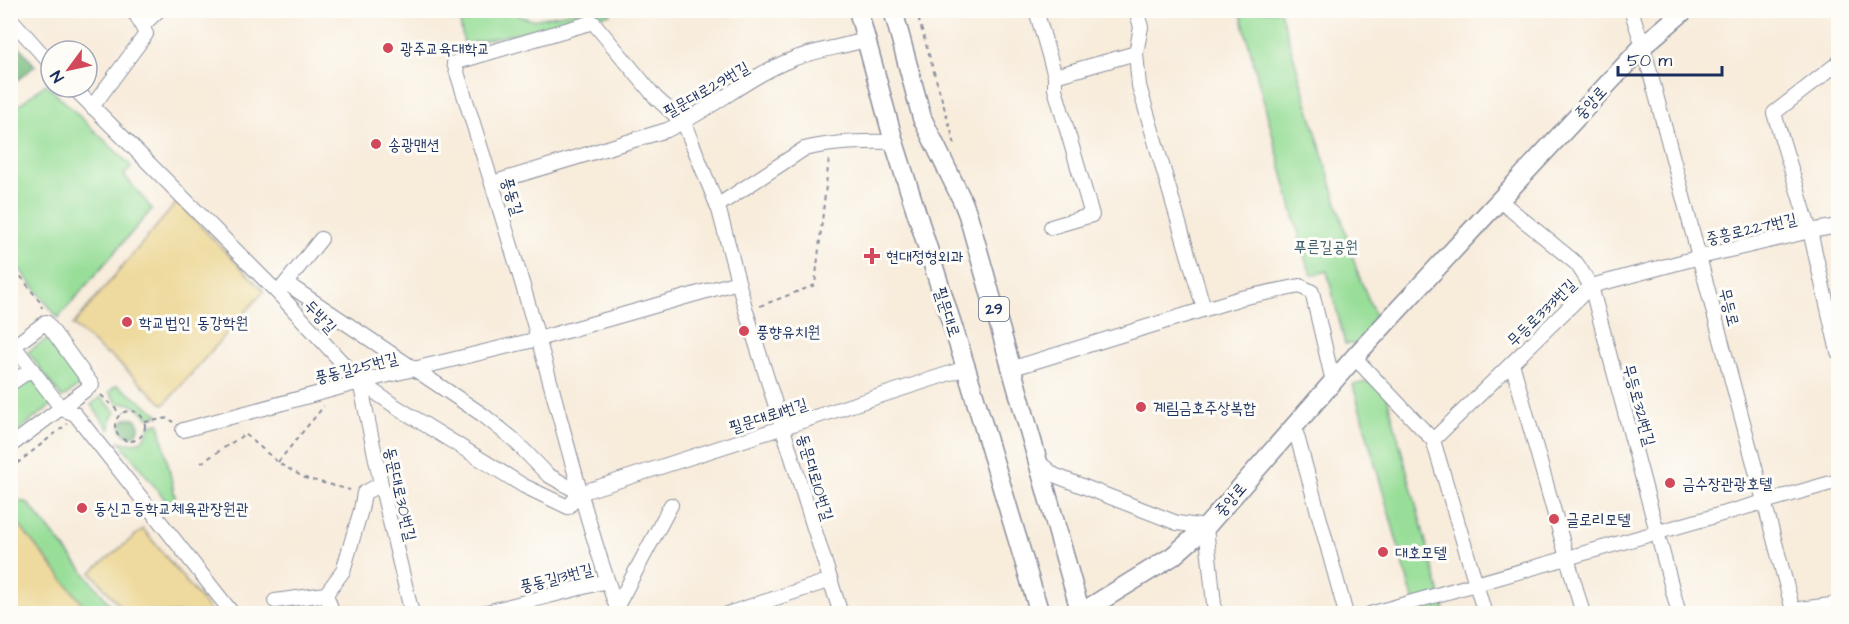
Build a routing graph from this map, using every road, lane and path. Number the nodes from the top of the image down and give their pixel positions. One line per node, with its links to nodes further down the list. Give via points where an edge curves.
1 (131, 10): 10 (street)
2 (159, 10): 10 (street)
3 (858, 10): 11 (main road, 필문대로)
4 (892, 10): 48 (main road, 29, via 922,118 968,215)
5 (1036, 10): 17 (street)
6 (1136, 10): 14 (street, via 1141,27)
7 (1631, 10): 12 (street, 무등로)
8 (1685, 10): 12 (main road, 중앙로)
9 (10, 18): 13 (street)
10 (142, 26): 19 (street, via 146,34)
11 (866, 40): 20 (street, 필문대로29번길, via 793,59); 21 (main road, 필문대로)
12 (1643, 45): 26 (main road, 중앙로); 32 (street, 무등로)
13 (39, 51)
14 (1136, 53): 17 (street); 37 (street, via 1139,86)
15 (454, 63): 20 (street, 동문대로10번길, via 593,22 656,98); 23 (street, 풍동길)
16 (1839, 63): 30 (street, 중흥로227번길, via 1774,114)
17 (1055, 76): 29 (street, via 1055,89 1092,215)
18 (84, 99): 19 (street, 두방길)
19 (92, 107): 36 (street, 두방길)
20 (684, 123): 23 (street, 필문대로29번길); 27 (street, 동문대로10번길)
21 (894, 142): 22 (street); 45 (main road, 필문대로)
22 (831, 145): 27 (street, via 804,149); 38 (path, via 815,285)
23 (492, 183): 40 (street, 풍동길)
24 (10, 188): 25 (path)
25 (10, 193)
26 (1499, 200): 35 (street, via 1577,264); 43 (main road, 중앙로)
27 (717, 206): 34 (street, 동문대로10번길)
28 (1839, 226): 30 (street, 중흥로227번길)
29 (1052, 227)
30 (1810, 231): 32 (street, 중흥로227번길); 42 (street)
31 (321, 239): 36 (street)
32 (1700, 257): 35 (street, 무등로333번길); 73 (street, 무등로)
33 (10, 262): 39 (path, via 40,302)
34 (738, 282): 38 (street, 동문대로10번길); 40 (street)
35 (1591, 286): 44 (street, 무등로333번길); 76 (street, 무등로321번길)
36 (282, 288): 47 (street); 49 (street, 두방길)
37 (1204, 309): 48 (street); 50 (street, via 1300,286 1312,292)
38 (746, 311): 60 (street, 동문대로10번길)
39 (46, 322): 41 (street); 52 (street)
40 (538, 339): 47 (street, 풍동길25번길); 72 (street, 풍동길)
41 (12, 344): 46 (street)
42 (1839, 352)
43 (1354, 357): 50 (main road, 중앙로); 62 (street)
44 (1512, 363): 62 (street, 무등로333번길); 77 (street)
45 (966, 368): 60 (street, 필문대로11번길); 93 (main road, 필문대로)
46 (32, 369): 51 (street); 54 (street)
47 (416, 369): 49 (street, 풍동길25번길); 72 (street, via 513,439 548,475)
48 (1010, 369): 65 (main road, 29)
49 (360, 382): 53 (street, 풍동길25번길); 70 (street, 동문대로30번길); 72 (street, 두방길, via 537,494 568,507)
50 (1333, 382): 58 (main road, 중앙로)
51 (10, 384)
52 (92, 386): 54 (street); 55 (path)
53 (333, 389): 59 (street, 풍동길25번길); 66 (path, via 333,396)
54 (62, 409): 56 (street); 64 (street)
55 (120, 414): 57 (path, via 134,411); 61 (path, via 115,427)
56 (76, 417): 68 (path); 87 (street)
57 (145, 422): 59 (path, via 169,418); 61 (path, via 144,432 137,440 127,441)
58 (1294, 425): 75 (main road, 중앙로); 95 (street)
59 (179, 427)
60 (783, 428): 72 (street, 필문대로11번길); 78 (street, 동문대로10번길)
61 (118, 436): 63 (path)
62 (1433, 440): 80 (street)
63 (112, 441)
64 (10, 446)
65 (1036, 460): 75 (street, via 1054,475 1177,523); 86 (main road, 29)
66 (278, 462): 67 (path, via 244,434); 71 (path, via 305,478)
67 (201, 463)
68 (10, 469)
69 (1839, 481): 73 (street)
70 (381, 484): 71 (street); 89 (street, 동문대로30번길)
71 (364, 493): 81 (street, via 343,571)
72 (580, 493): 79 (street, 풍동길)
73 (1763, 502): 76 (street); 85 (street, 무등로)
74 (671, 506): 84 (street, 풍동길)
75 (1206, 527): 86 (main road, 중앙로, via 1173,556); 94 (street)
76 (1657, 532): 77 (street); 99 (street, 무등로321번길)
77 (1567, 558): 80 (street); 98 (street)
78 (831, 580): 91 (street); 92 (street, 동문대로10번길)
79 (607, 581): 84 (street, 풍동길); 90 (street, 풍동길13번길)
80 (1477, 583): 96 (street); 97 (street)
81 (326, 594): 82 (street); 88 (street)
82 (275, 601)
83 (1839, 604): 85 (street)
84 (618, 610)
85 (1793, 612)
86 (1080, 613)
87 (233, 614)
88 (333, 614)
89 (412, 614)
90 (479, 614)
91 (727, 614)
92 (841, 614)
93 (1040, 614)
94 (1215, 614)
95 (1346, 614)
96 (1370, 614)
97 (1485, 614)
98 (1582, 614)
99 (1679, 614)

